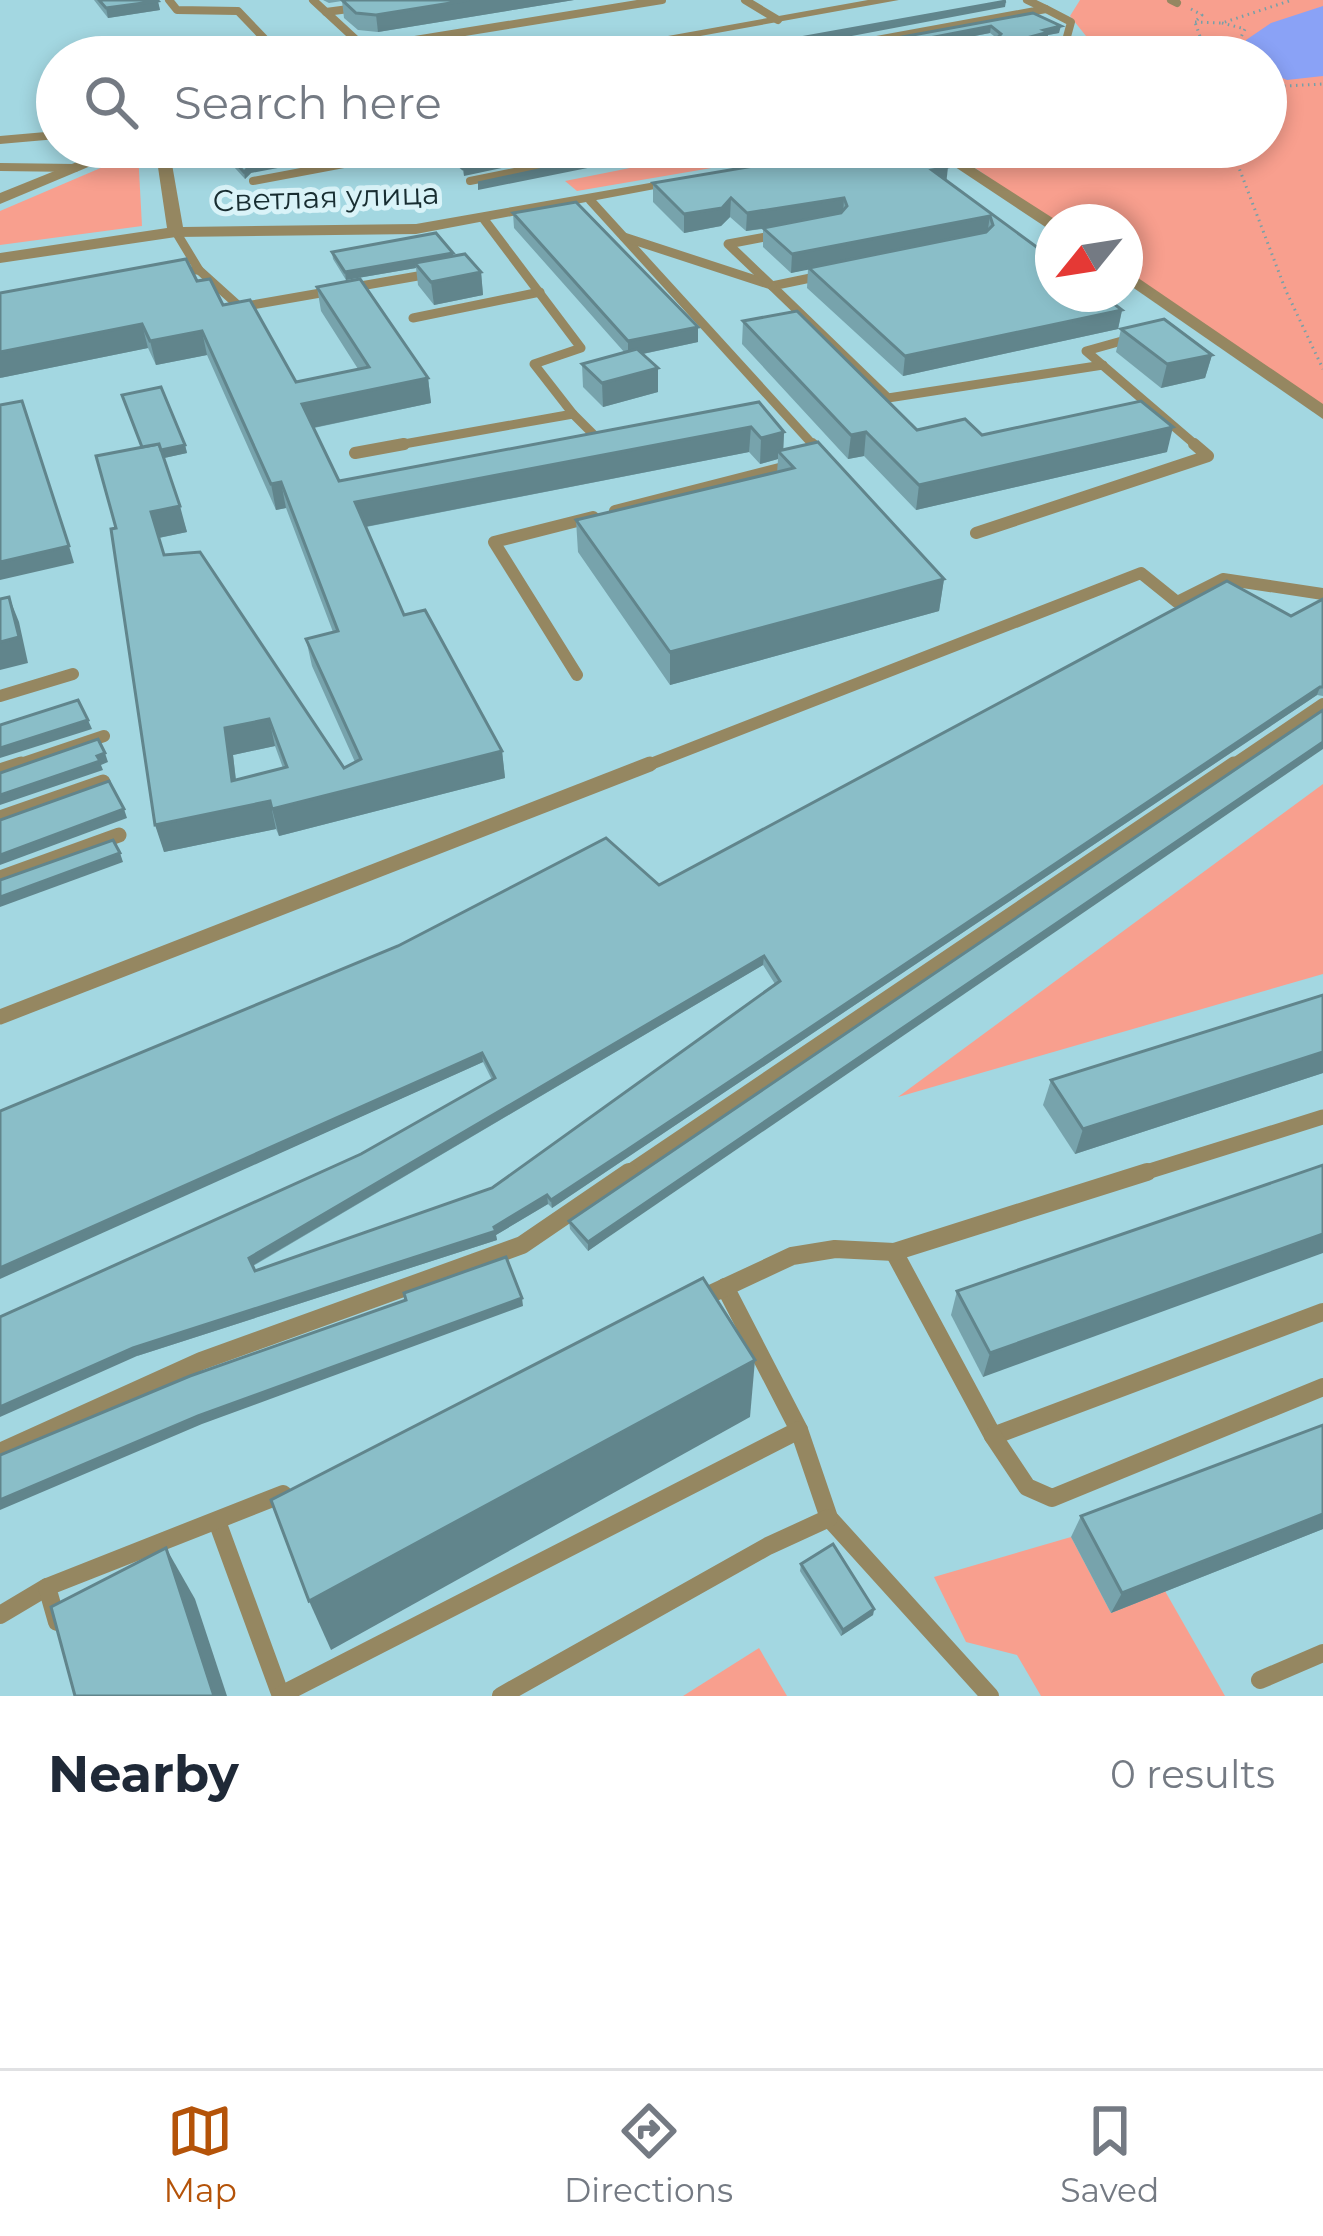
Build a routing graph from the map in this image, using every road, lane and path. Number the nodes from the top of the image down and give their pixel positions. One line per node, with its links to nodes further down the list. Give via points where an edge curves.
1 (169, 0): 15 (lane, via 177,10 238,10)
2 (313, 0): 11 (lane)
3 (662, 0): 17 (lane)
4 (745, 0): 12 (lane)
5 (892, 0): 12 (street)
6 (1028, 0): 10 (lane)
7 (1292, 0): 14 (path)
8 (1174, 1): 13 (path, via 1202,15)
9 (365, 6): 11 (lane)
10 (1046, 9): 19 (lane); 20 (lane, via 1071,22)
11 (326, 12): 16 (lane)
12 (778, 20): 18 (street)
13 (1195, 22): 14 (path); 21 (path)
14 (1222, 22): 22 (path, via 1245,29)
15 (262, 36)
16 (352, 36)
17 (439, 36)
18 (683, 36)
19 (899, 36)
20 (1067, 36)
21 (1200, 36)
22 (1242, 36)
23 (1323, 84): 24 (path)
24 (1287, 86)
25 (36, 137): 26 (street)
26 (0, 140)
27 (0, 166): 28 (lane)
28 (36, 167)
29 (75, 168): 38 (street)
30 (165, 168): 43 (street)
31 (323, 168): 36 (lane)
32 (535, 168): 37 (lane)
33 (965, 168): 40 (street)
34 (1239, 168): 58 (path)
35 (704, 178): 39 (street, Светлая улица)
36 (254, 181)
37 (470, 181)
38 (0, 200)
39 (590, 200): 41 (street, Светлая улица); 44 (lane)
40 (1035, 213)
41 (483, 218): 43 (street, Светлая улица, via 416,229); 52 (lane)
42 (793, 231): 50 (lane, via 728,244)
43 (176, 232): 45 (street, Светлая улица); 46 (lane)
44 (624, 237): 50 (lane); 63 (lane)
45 (0, 258)
46 (199, 269): 47 (lane, via 240,307); 49 (lane)
47 (448, 271)
48 (842, 271): 50 (lane)
49 (177, 274)
50 (772, 286): 57 (lane, via 888,398)
51 (1143, 287): 54 (street)
52 (539, 292): 53 (lane); 60 (lane, via 581,348 534,364)
53 (413, 318)
54 (1193, 322): 55 (lane); 59 (street)
55 (1172, 328)
56 (1150, 333): 57 (lane, via 1086,351)
57 (1103, 365): 65 (lane, via 1208,456)
58 (1323, 369)
59 (1323, 412)
60 (573, 414): 61 (lane, via 596,437); 62 (lane)
61 (616, 433)
62 (356, 453)
63 (825, 458): 64 (lane); 68 (lane, via 494,542)
64 (841, 475)
65 (976, 533)
66 (1323, 593): 77 (lane, via 1222,579 1177,602 1141,573)
67 (73, 674): 69 (lane)
68 (577, 676)
69 (0, 696)
70 (1323, 704): 86 (lane, via 522,1245 201,1360)
71 (104, 736): 72 (lane)
72 (0, 771)
73 (104, 782): 74 (lane)
74 (0, 818)
75 (119, 835): 76 (lane)
76 (0, 878)
77 (0, 1017)
78 (1323, 1117): 79 (lane)
79 (894, 1252): 80 (lane, via 784,1254); 85 (lane)
80 (725, 1286): 81 (lane); 84 (lane)
81 (682, 1307)
82 (1323, 1312): 85 (lane)
83 (1323, 1387): 85 (lane, via 1052,1498 1027,1487)
84 (799, 1430): 88 (lane); 96 (lane)
85 (993, 1436)
86 (0, 1452)
87 (302, 1486): 89 (lane)
88 (829, 1518): 95 (lane); 97 (lane)
89 (218, 1524): 90 (lane); 96 (lane)
90 (47, 1587): 91 (lane); 92 (lane)
91 (0, 1615)
92 (65, 1652)
93 (1323, 1653): 94 (lane)
94 (1260, 1680)
95 (981, 1692)
96 (281, 1695)
97 (501, 1696)

